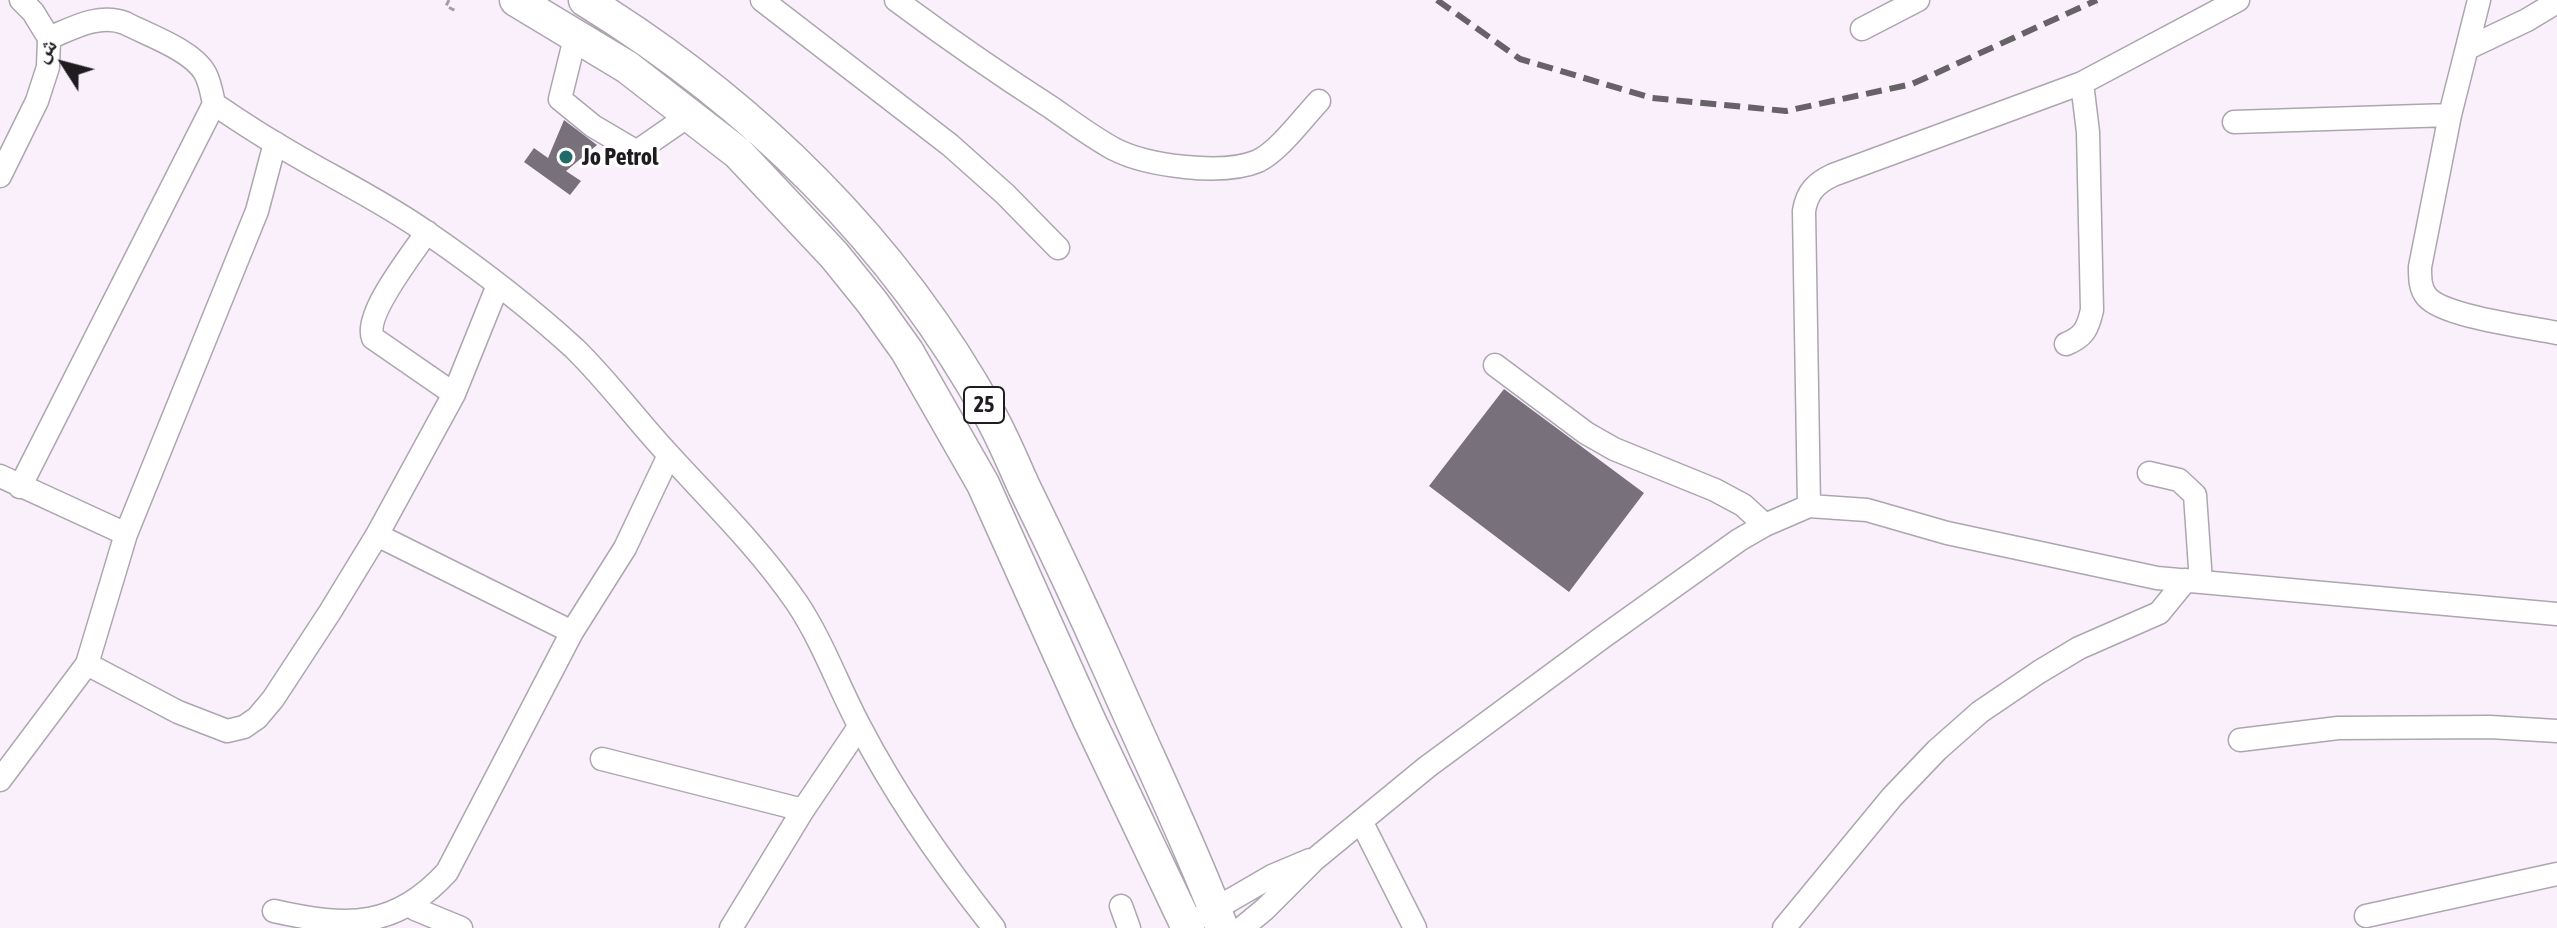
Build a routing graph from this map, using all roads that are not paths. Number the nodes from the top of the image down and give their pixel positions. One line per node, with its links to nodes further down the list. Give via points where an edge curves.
1 (21, 0): 12 (street)
2 (516, 0): 11 (highway, 25)
3 (585, 0): 53 (highway, 25, via 702,80 788,154 877,248 920,305 990,416)
4 (762, 0): 23 (street, via 950,145)
5 (896, 0): 15 (street, via 1115,150 1145,160 1217,168 1260,160)
6 (1918, 0): 10 (street)
7 (2238, 0): 14 (street)
8 (2479, 0): 13 (street)
9 (2557, 2): 13 (street)
10 (1862, 29)
11 (576, 34): 17 (highway, 25); 17 (street, via 560,99 593,126 639,150)
12 (49, 38): 16 (street, via 115,19 187,55 206,74); 21 (street, via 48,67 37,101)
13 (2468, 48): 18 (street)
14 (2082, 83): 26 (street, via 2092,310 2081,338); 32 (street, via 1833,175 1809,193 1804,211)
15 (1319, 101)
16 (214, 104): 20 (street); 31 (street)
17 (691, 114): 54 (highway, 25, via 738,153 824,244 907,351 983,484)
18 (2450, 115): 19 (street); 25 (street, via 2420,284 2428,298 2456,312)
19 (2234, 122)
20 (275, 143): 22 (street); 34 (street, via 257,211)
21 (0, 176)
22 (427, 232): 24 (street); 28 (street, via 376,311 370,332)
23 (1058, 248)
24 (498, 285): 28 (street); 29 (street, via 573,348)
25 (2557, 333)
26 (2066, 344)
27 (1495, 365): 33 (street, via 1586,433 1715,490)
28 (454, 394): 35 (street)
29 (669, 455): 38 (street, via 625,548); 40 (street, via 743,534 797,603)
30 (2149, 473): 36 (street, via 2179,480 2195,495)
31 (10, 481): 34 (street)
32 (1809, 506): 33 (street); 36 (street, via 1867,510 2037,554)
33 (1765, 525): 46 (street, via 1603,637)
34 (126, 534): 39 (street)
35 (377, 535): 38 (street); 39 (street, via 273,699 244,727 227,731 178,712)
36 (2193, 581): 37 (street); 61 (street, via 2159,613 2079,648 1980,712 1892,797)
37 (2557, 614)
38 (572, 632): 50 (street, via 447,872)
39 (87, 664): 44 (street)
40 (859, 727): 45 (street); 57 (street, via 959,885)
41 (2557, 731): 42 (street, via 2338,728)
42 (2240, 740)
43 (602, 759): 45 (street)
44 (0, 780)
45 (803, 810): 56 (street)
46 (1361, 821): 47 (street); 60 (street)
47 (1315, 859): 53 (street, via 1291,866); 59 (street)
48 (2557, 874): 52 (street)
49 (1121, 906): 58 (street)
50 (415, 909): 51 (street, via 382,925 358,928); 55 (street)
51 (274, 911)
52 (2366, 916)
53 (1219, 918): 54 (street)
54 (1187, 927)
55 (461, 928)
56 (731, 928)
57 (994, 928)
58 (1129, 928)
59 (1242, 928)
60 (1415, 928)
61 (1784, 928)

